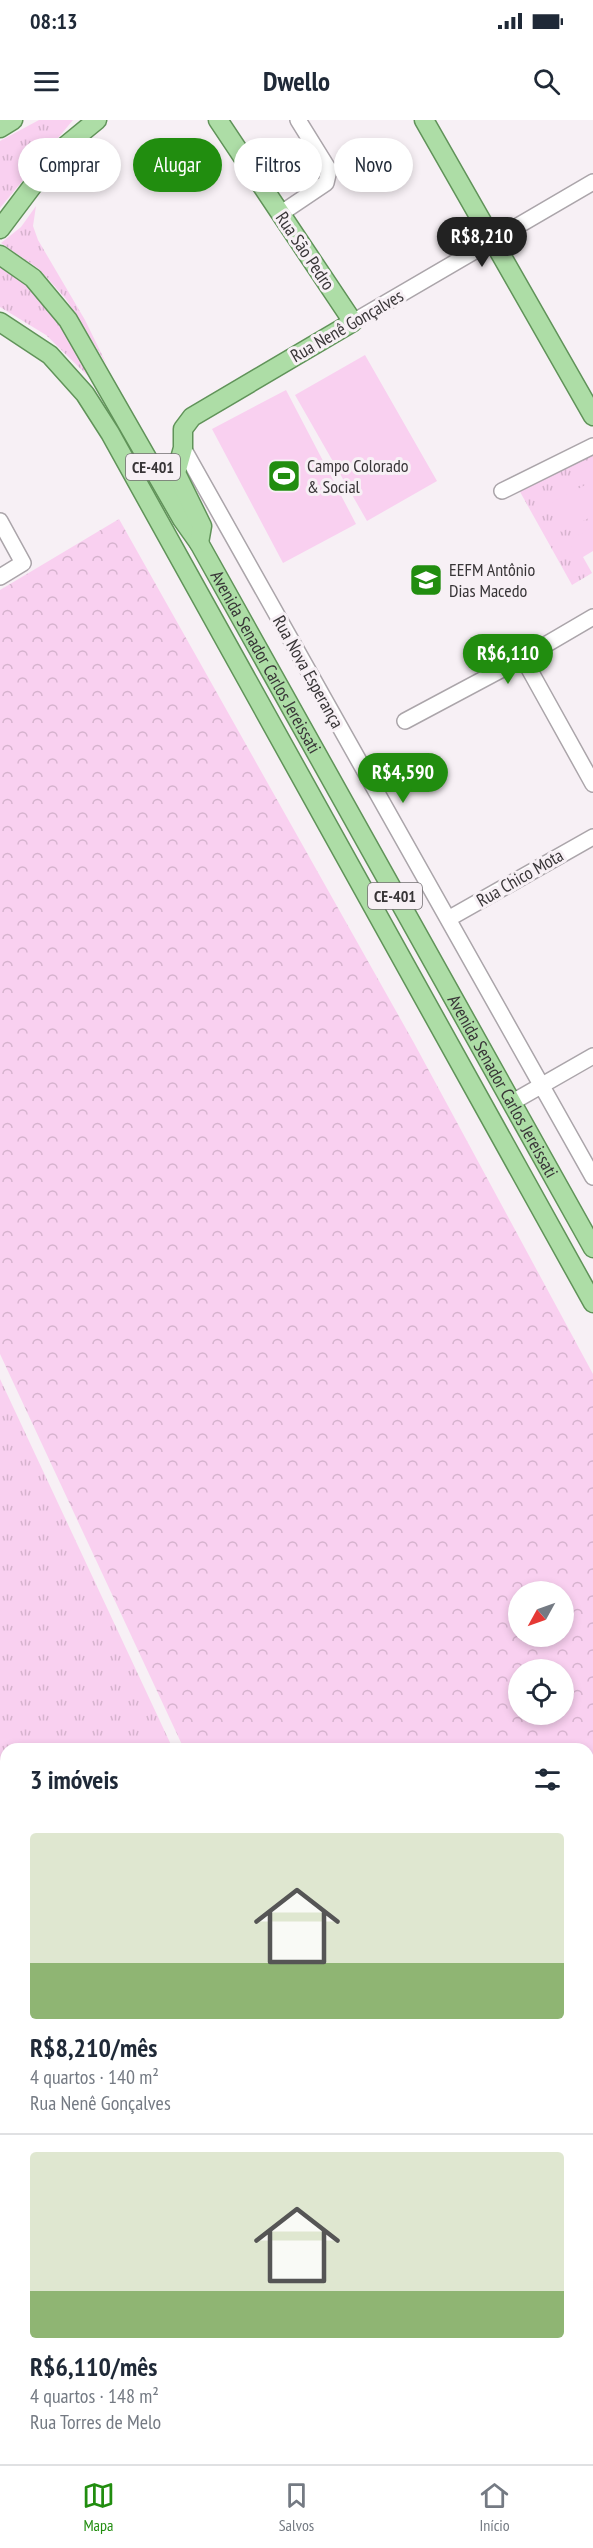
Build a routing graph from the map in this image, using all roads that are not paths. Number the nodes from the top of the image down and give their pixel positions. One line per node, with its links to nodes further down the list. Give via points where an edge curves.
1 (13, 120): 6 (main road)
2 (97, 120): 9 (main road, via 58,152)
3 (218, 120): 8 (main road, Rua São Pedro)
4 (298, 120): 8 (street, via 330,175 326,183)
5 (424, 120): 10 (main road)
6 (0, 128)
7 (593, 182): 10 (street, Rua Nenê Gonçalves)
8 (280, 214): 13 (main road, Rua São Pedro)
9 (0, 229)
10 (494, 243): 13 (street, Rua Nenê Gonçalves); 14 (main road)
11 (0, 255): 20 (main road, Avenida Senador Carlos Jereissati / CE-401, via 33,278 82,339 182,519)
12 (0, 322): 33 (main road, Avenida Senador Carlos Jereissati / CE-401, via 50,355 85,394 110,433)
13 (353, 322): 17 (main road, Rua Nenê Gonçalves, via 192,417 183,429)
14 (588, 393): 15 (main road)
15 (593, 416)
16 (593, 446): 18 (street)
17 (183, 448): 20 (main road, Rua Nenê Gonçalves, via 177,477 202,526); 27 (street, Rua Nova Esperança)
18 (502, 491)
19 (0, 521): 21 (street, via 23,563)
20 (200, 543): 30 (main road, Avenida Senador Carlos Jereissati / CE-401)
21 (0, 577)
22 (593, 617): 23 (street)
23 (523, 658): 24 (street); 25 (street)
24 (405, 721)
25 (593, 783)
26 (593, 837): 27 (street, Rua Chico Mota)
27 (448, 919): 29 (street, Rua Nova Esperança)
28 (593, 1056): 29 (street)
29 (542, 1086): 30 (street); 31 (street, Rua Nova Esperança)
30 (511, 1103): 32 (main road, Avenida Senador Carlos Jereissati / CE-401)
31 (593, 1178)
32 (593, 1248)
33 (593, 1303)

